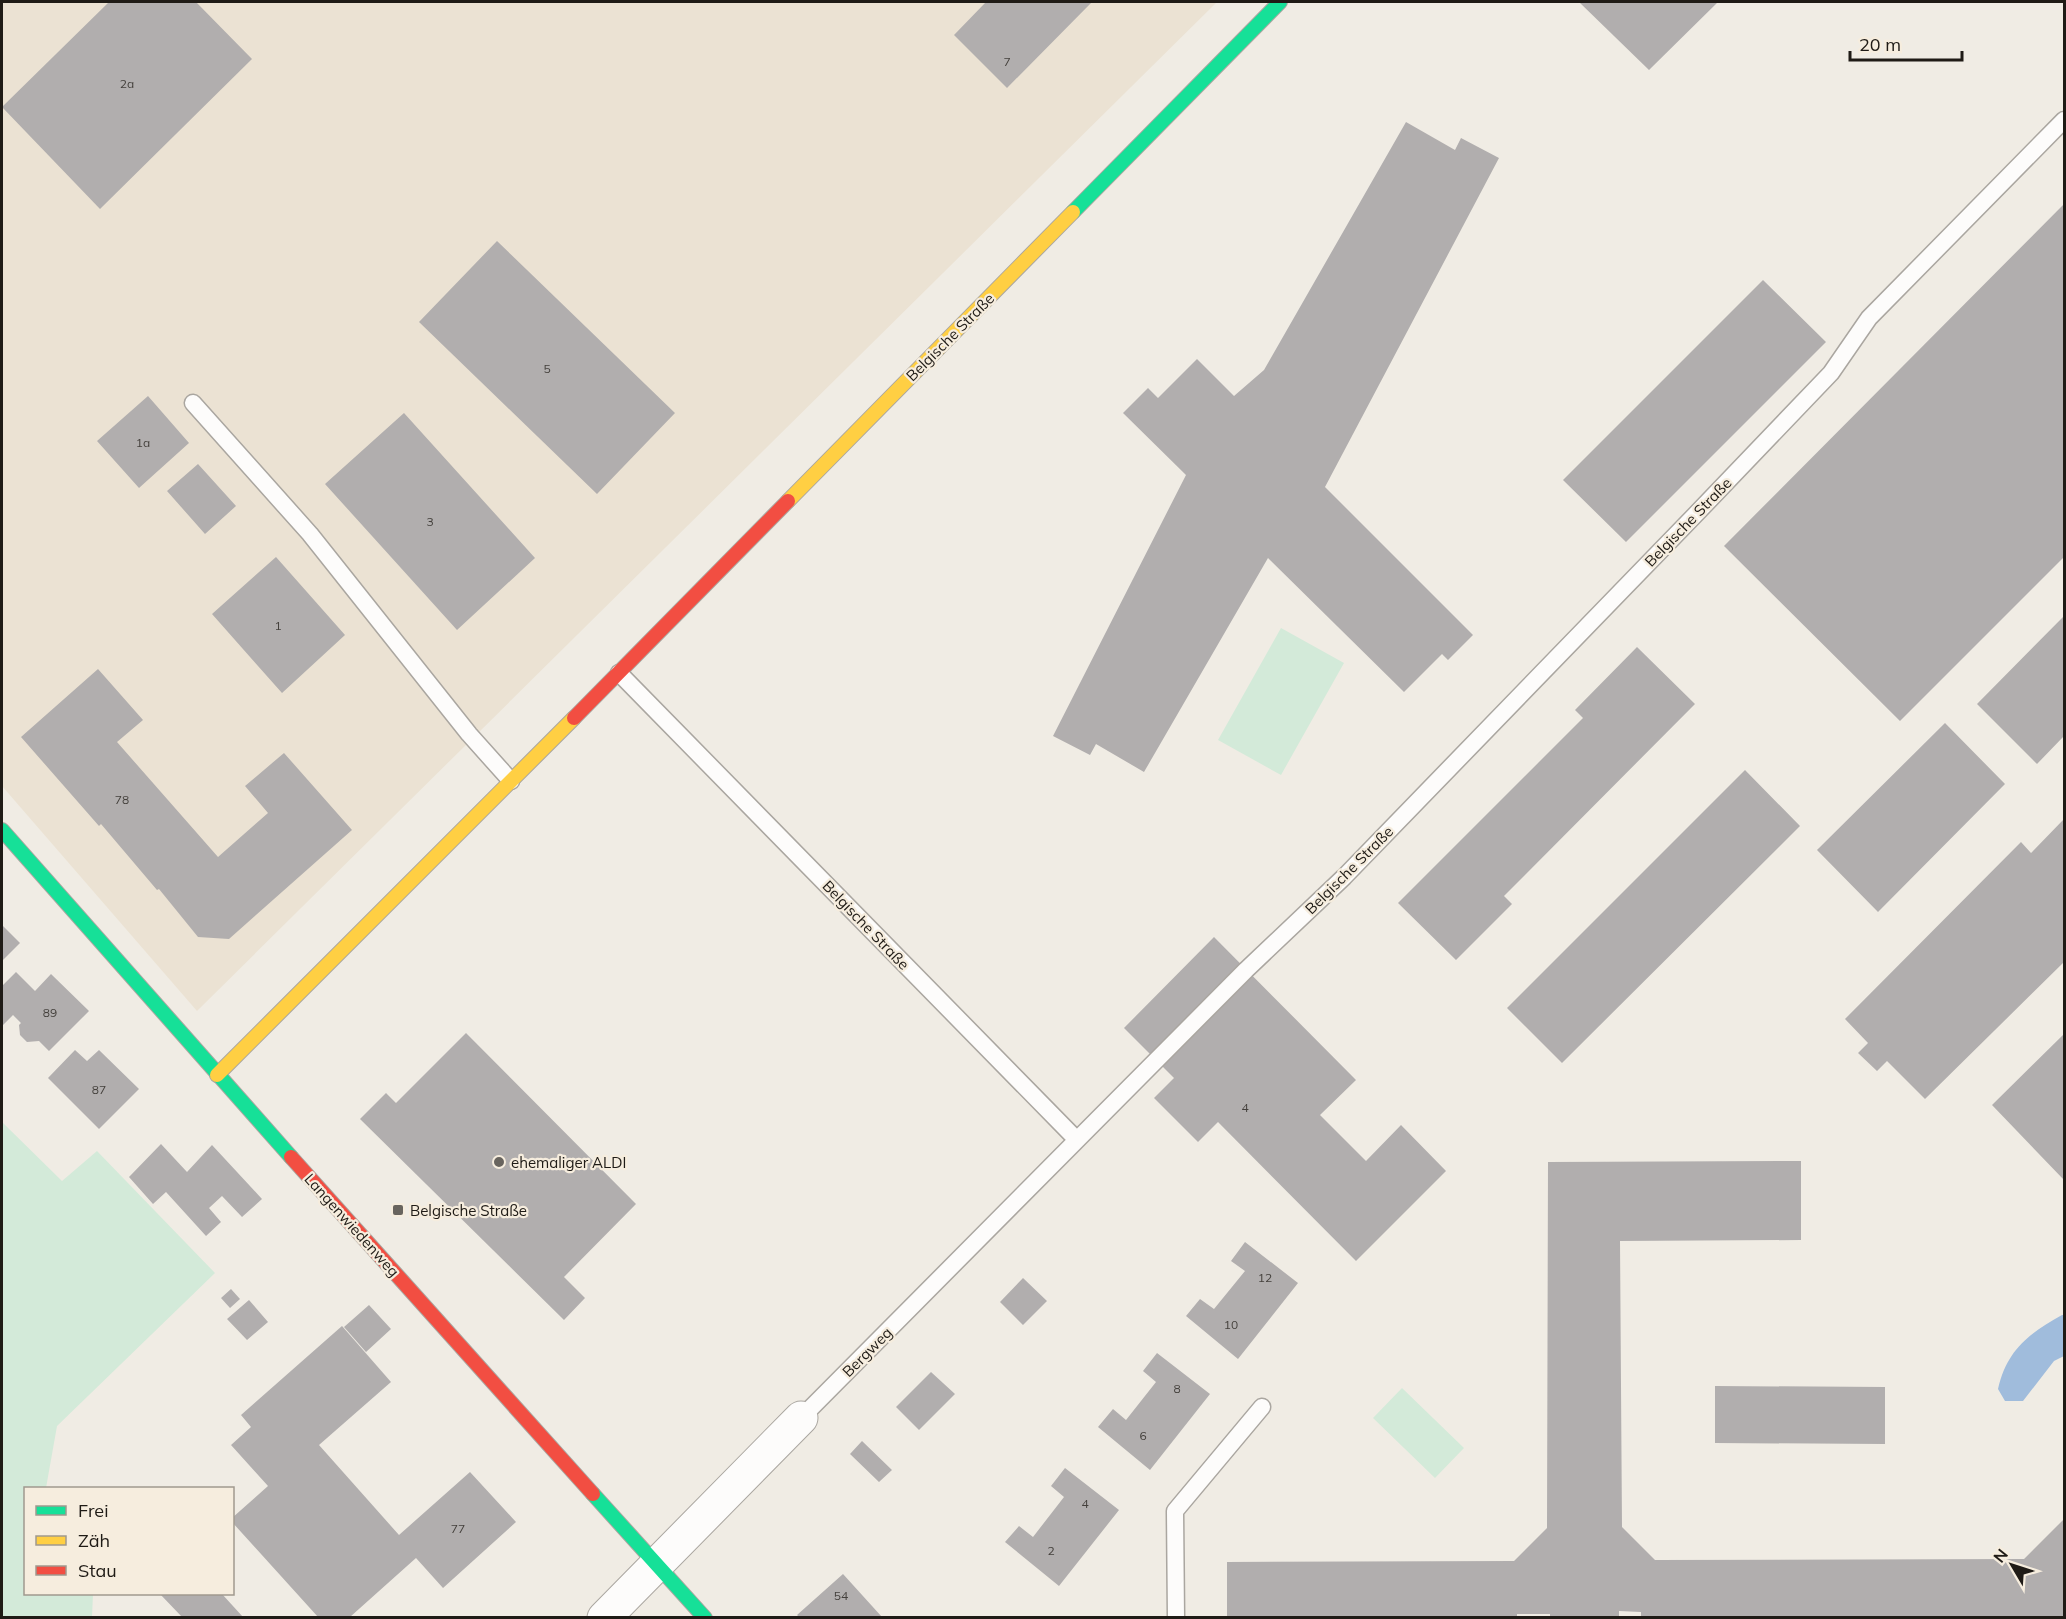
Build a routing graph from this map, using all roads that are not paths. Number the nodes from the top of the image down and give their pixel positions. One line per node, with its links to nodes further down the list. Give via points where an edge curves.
1 (1280, 2): 4 (street, Belgische Straße)
2 (2064, 120): 8 (lane, Belgische Straße, via 1869,318 1831,373 1687,523 1344,877)
3 (193, 403): 5 (lane, via 310,534)
4 (619, 673): 5 (street, Belgische Straße); 8 (lane, Belgische Straße)
5 (511, 781): 7 (street, Belgische Straße)
6 (2, 830): 7 (street, Langenwiedenweg)
7 (217, 1075): 11 (street, Langenwiedenweg)
8 (1077, 1140): 10 (lane, Bergweg)
9 (1262, 1407): 14 (lane, via 1175,1511)
10 (801, 1418): 11 (street, Bergweg)
11 (657, 1563): 12 (street, Bergweg); 13 (street, Langenwiedenweg)
12 (604, 1617)
13 (705, 1617)
14 (1176, 1617)

